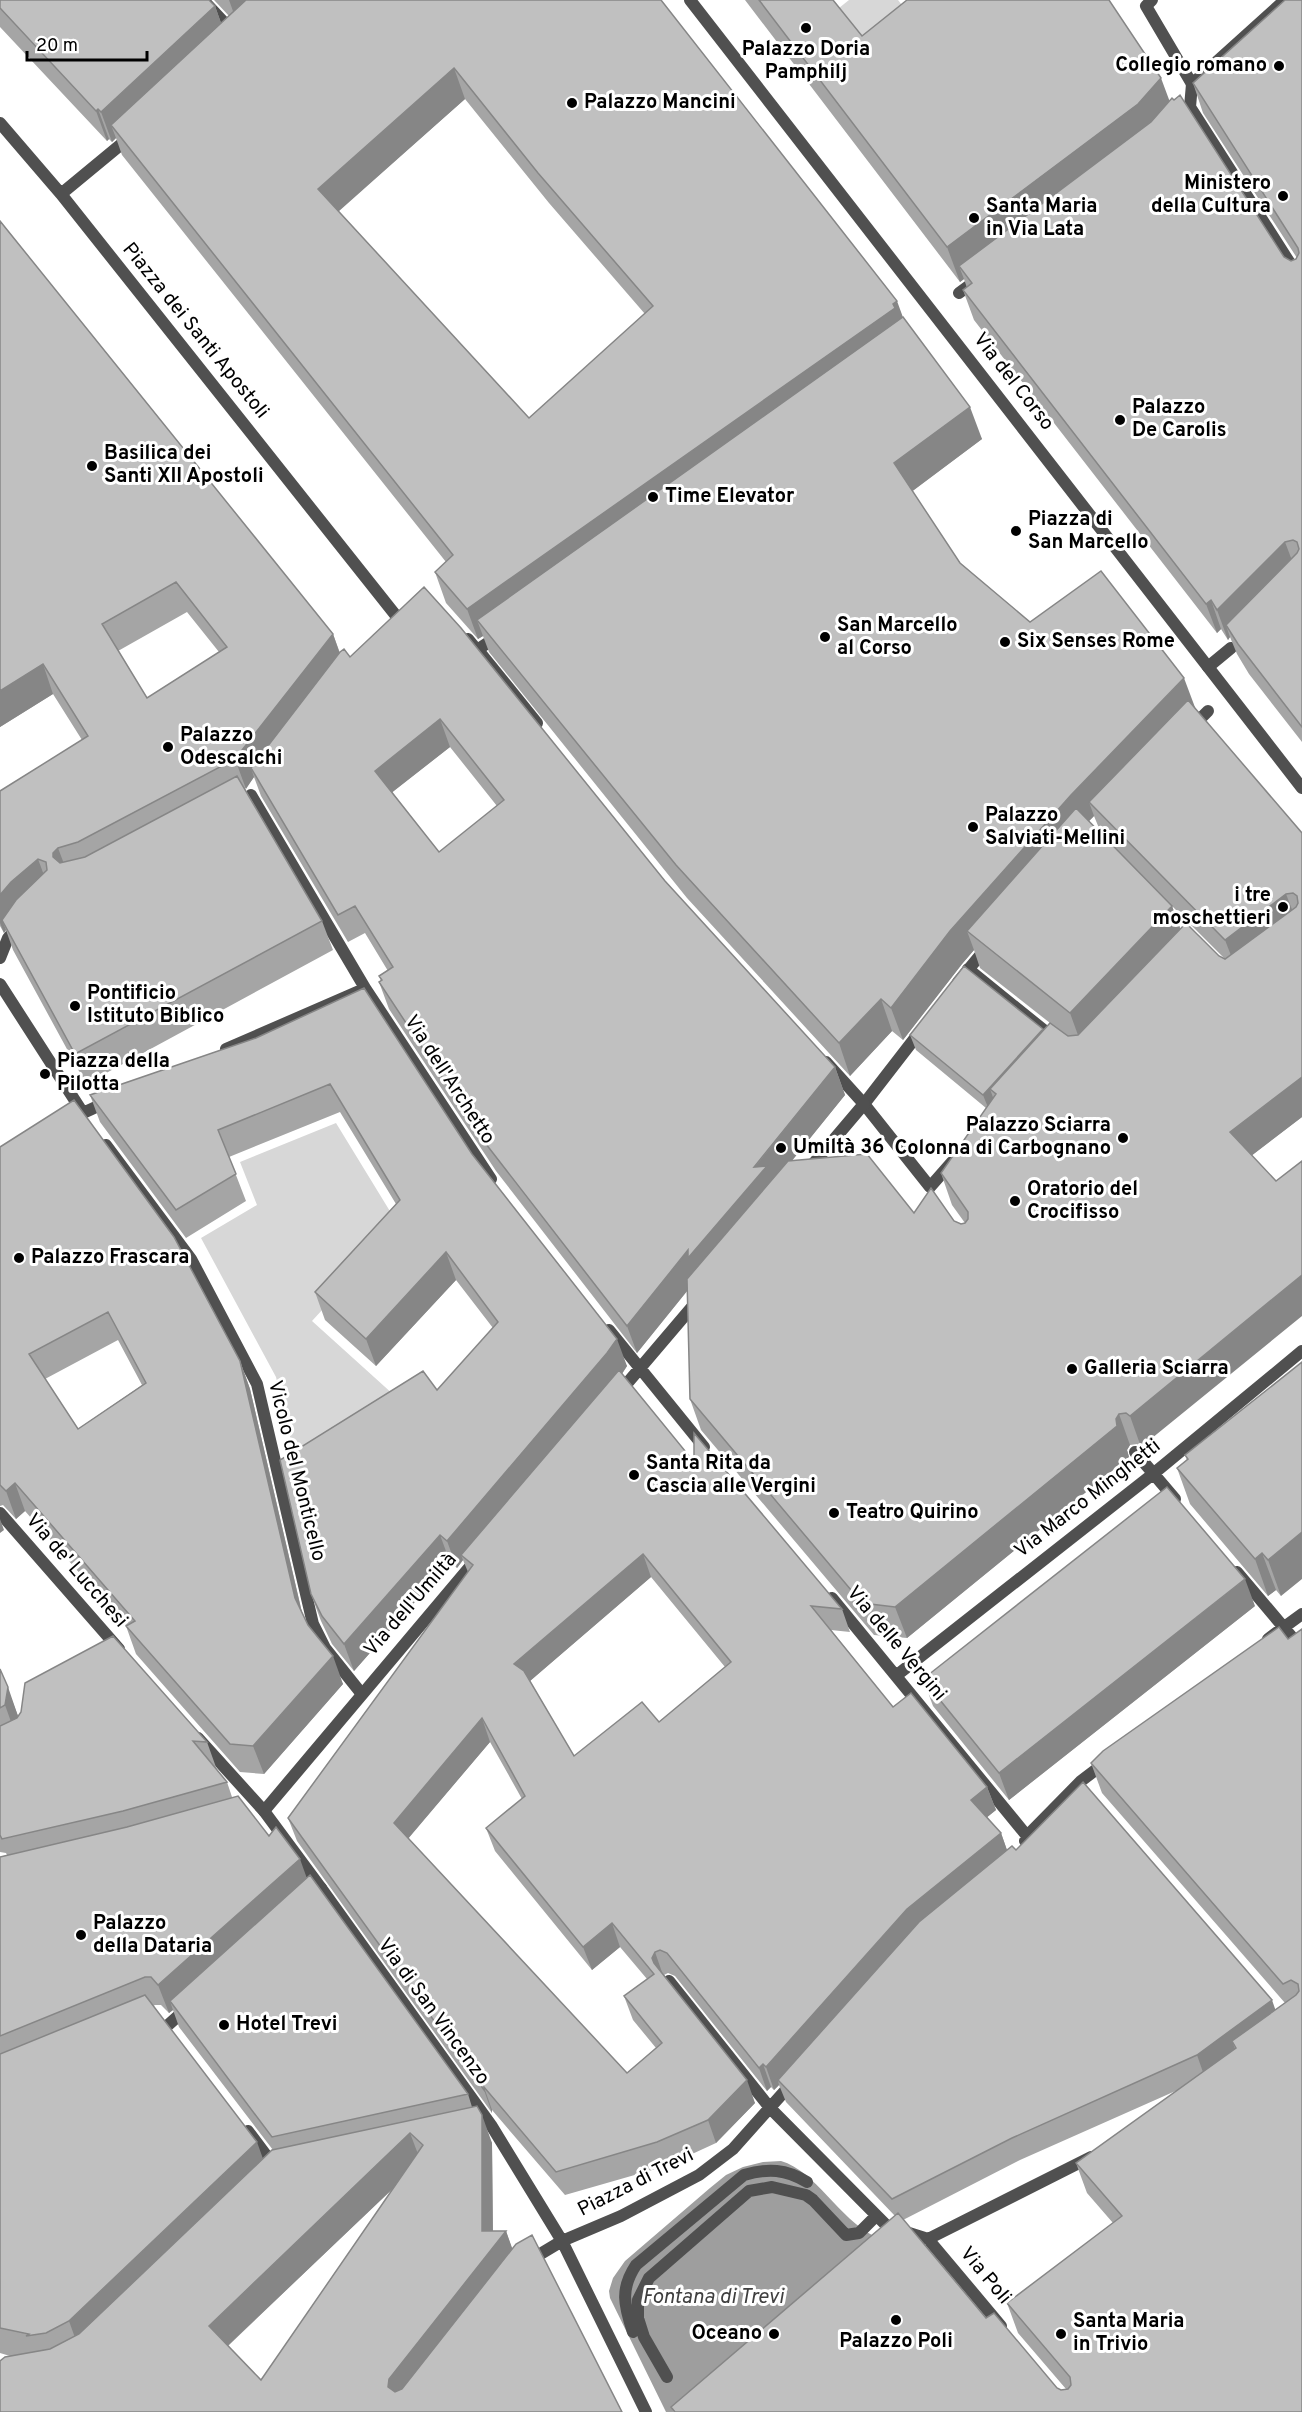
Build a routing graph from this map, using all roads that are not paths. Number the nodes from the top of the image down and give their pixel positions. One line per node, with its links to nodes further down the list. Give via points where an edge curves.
1 (203, 0): 5 (street)
2 (690, 0): 20 (street, Via del Corso)
3 (1152, 0): 6 (street, via 1146,6)
4 (1285, 0): 6 (street)
5 (238, 37)
6 (1192, 84): 7 (street)
7 (1190, 107): 8 (street); 13 (street)
8 (1179, 121)
9 (0, 123): 11 (street, Piazza dei Santi Apostoli)
10 (143, 124): 11 (street)
11 (61, 194): 15 (street, Piazza dei Santi Apostoli, via 397,625)
12 (988, 272): 14 (street)
13 (1302, 282)
14 (959, 293)
15 (416, 610)
16 (509, 627): 19 (street)
17 (462, 633): 19 (street)
18 (1235, 645): 20 (street)
19 (477, 650): 23 (street)
20 (1208, 667): 24 (street, Via del Corso)
21 (1208, 711): 22 (street)
22 (1184, 735)
23 (548, 737)
24 (1302, 788)
25 (250, 794): 31 (street, Via dell'Archetto)
26 (25, 919): 28 (street, via 8,938)
27 (998, 935): 29 (street)
28 (0, 958)
29 (968, 969): 32 (street); 34 (street)
30 (0, 984): 39 (street)
31 (365, 988): 36 (street); 43 (street, Via dell'Archetto)
32 (947, 996)
33 (926, 1023): 38 (street)
34 (1060, 1048)
35 (815, 1050): 38 (street)
36 (213, 1055)
37 (116, 1098): 39 (street)
38 (864, 1104): 41 (street, via 933,1191); 42 (street)
39 (89, 1122): 40 (street); 63 (street, Vicolo del Monticello, via 191,1259 257,1384 313,1624 325,1648)
40 (64, 1124)
41 (961, 1152)
42 (802, 1177)
43 (496, 1185)
44 (709, 1287): 47 (street)
45 (603, 1323): 47 (street)
46 (1302, 1352): 51 (street, Via Marco Minghetti)
47 (639, 1370): 48 (street); 50 (street)
48 (608, 1405)
49 (1136, 1452): 51 (street)
50 (715, 1459)
51 (1153, 1474): 52 (street); 62 (street, Via Marco Minghetti)
52 (1184, 1510)
53 (0, 1513): 61 (street, Via de' Lucchesi)
54 (485, 1549): 63 (street, Via dell'Umiltà)
55 (1230, 1564): 58 (street)
56 (821, 1585): 62 (street, Via delle Vergini)
57 (1302, 1614): 58 (street)
58 (1284, 1627): 59 (street); 60 (street)
59 (1256, 1648)
60 (1302, 1649)
61 (119, 1657)
62 (897, 1675): 67 (street, Via delle Vergini)
63 (361, 1693): 66 (street, Via dell'Umiltà)
64 (186, 1724): 66 (street)
65 (1118, 1753): 67 (street)
66 (258, 1812): 69 (street, Via di San Vincenzo)
67 (1027, 1836): 68 (street)
68 (1022, 1851)
69 (321, 1888): 70 (street); 77 (street, Via di San Vincenzo)
70 (304, 1904)
71 (669, 1981): 75 (street)
72 (193, 2003): 73 (street, via 171,2030)
73 (158, 2013)
74 (802, 2071): 75 (street, Piazza di Trevi)
75 (770, 2108): 82 (street); 84 (street, Piazza di Trevi, via 733,2149 699,2175 621,2216)
76 (237, 2117): 80 (street)
77 (491, 2125): 78 (street); 84 (street, Via di San Vincenzo)
78 (472, 2129)
79 (1098, 2153): 83 (street)
80 (278, 2173)
81 (807, 2182): 86 (street, via 792,2173 773,2170 744,2175 636,2265 625,2288)
82 (876, 2216): 83 (street, via 887,2226); 88 (street, via 860,2233 846,2235 806,2195 772,2187 749,2192 649,2278 638,2300 644,2337)
83 (928, 2240): 87 (street, Via Poli)
84 (562, 2241): 85 (street, Piazza di Trevi, via 521,2266); 89 (street, Via di San Vincenzo)
85 (514, 2275)
86 (633, 2332)
87 (1011, 2338)
88 (667, 2378)
89 (646, 2412)

